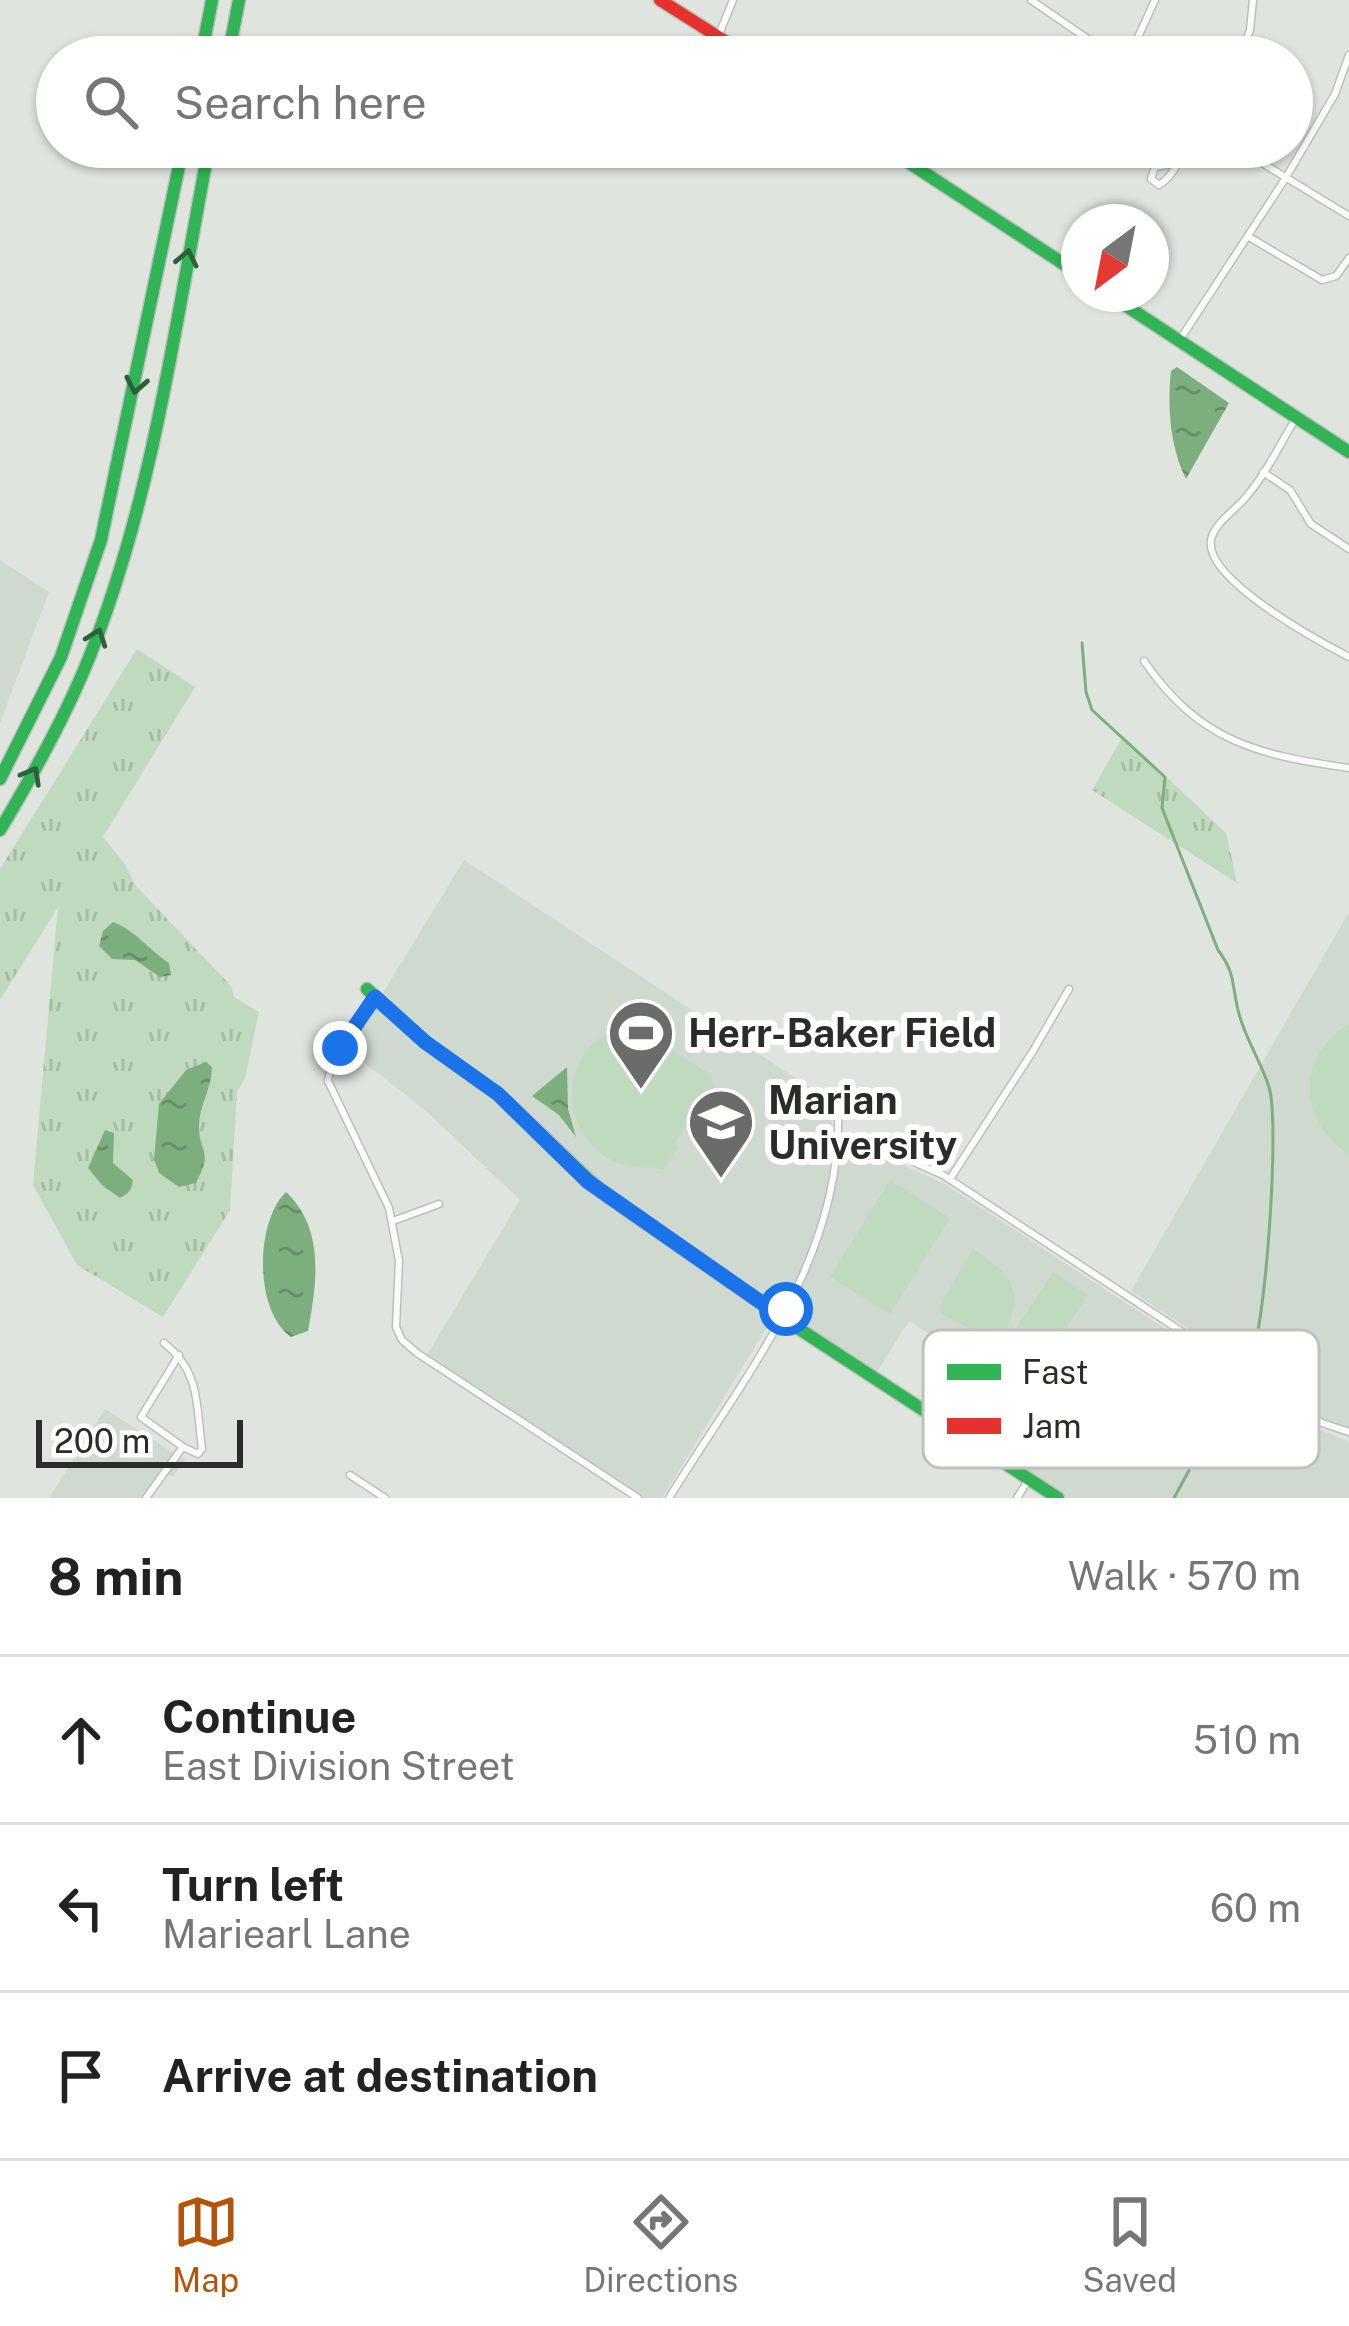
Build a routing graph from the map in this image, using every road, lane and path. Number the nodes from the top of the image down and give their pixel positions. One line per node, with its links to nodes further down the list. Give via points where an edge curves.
1 (212, 0): 10 (main road)
2 (239, 0): 11 (main road)
3 (660, 0): 12 (main road)
4 (733, 0): 13 (street)
5 (1031, 0): 9 (street)
6 (1049, 0): 9 (street)
7 (1155, 0): 15 (street)
8 (1253, 0): 16 (street)
9 (1045, 9): 14 (street)
10 (205, 36)
11 (231, 36)
12 (716, 36)
13 (718, 36)
14 (1084, 36)
15 (1140, 36)
16 (1248, 36)
17 (1349, 55): 18 (street)
18 (1313, 131)
19 (179, 168): 40 (main road, one-way to 40, via 101,541 73,626)
20 (205, 168): 41 (main road, one-way to 20, via 93,648 122,557)
21 (917, 168): 30 (main road)
22 (1154, 168): 23 (street, via 1150,179 1159,185)
23 (1174, 168)
24 (1268, 168): 26 (street)
25 (1291, 168): 26 (street)
26 (1285, 179): 27 (street); 28 (street)
27 (1349, 217)
28 (1249, 236): 29 (street, via 1322,280 1339,274); 32 (street)
29 (1349, 258)
30 (1061, 262)
31 (1135, 312): 32 (main road)
32 (1179, 341): 33 (main road)
33 (1296, 418): 34 (main road); 35 (street)
34 (1349, 452)
35 (1263, 472): 36 (street, via 1290,490 1311,524); 37 (street, via 1213,532 1214,556 1265,605)
36 (1349, 549)
37 (1349, 657)
38 (1144, 662): 39 (street, via 1187,713 1232,742)
39 (1349, 767)
40 (0, 779)
41 (0, 830)
42 (1069, 989): 46 (street)
43 (371, 993): 48 (street, via 328,1081); 49 (main road, via 498,1094 587,1181)
44 (838, 1111): 45 (street)
45 (837, 1143): 46 (street, via 895,1153); 49 (street, via 824,1226)
46 (950, 1179): 50 (street)
47 (439, 1204): 48 (street)
48 (393, 1221): 64 (street, via 402,1340)
49 (782, 1317): 53 (main road); 65 (street)
50 (1180, 1330)
51 (164, 1343): 52 (street)
52 (179, 1355): 56 (street, via 192,1374 202,1449); 56 (street, via 141,1417)
53 (923, 1409)
54 (1319, 1421): 55 (street)
55 (1349, 1432)
56 (183, 1448): 60 (street)
57 (1012, 1468): 59 (main road)
58 (350, 1474): 63 (street)
59 (1029, 1479): 66 (street); 67 (main road)
60 (161, 1482): 61 (street); 62 (street)
61 (146, 1498)
62 (155, 1498)
63 (385, 1498)
64 (638, 1498)
65 (669, 1498)
66 (1017, 1498)
67 (1058, 1498)

